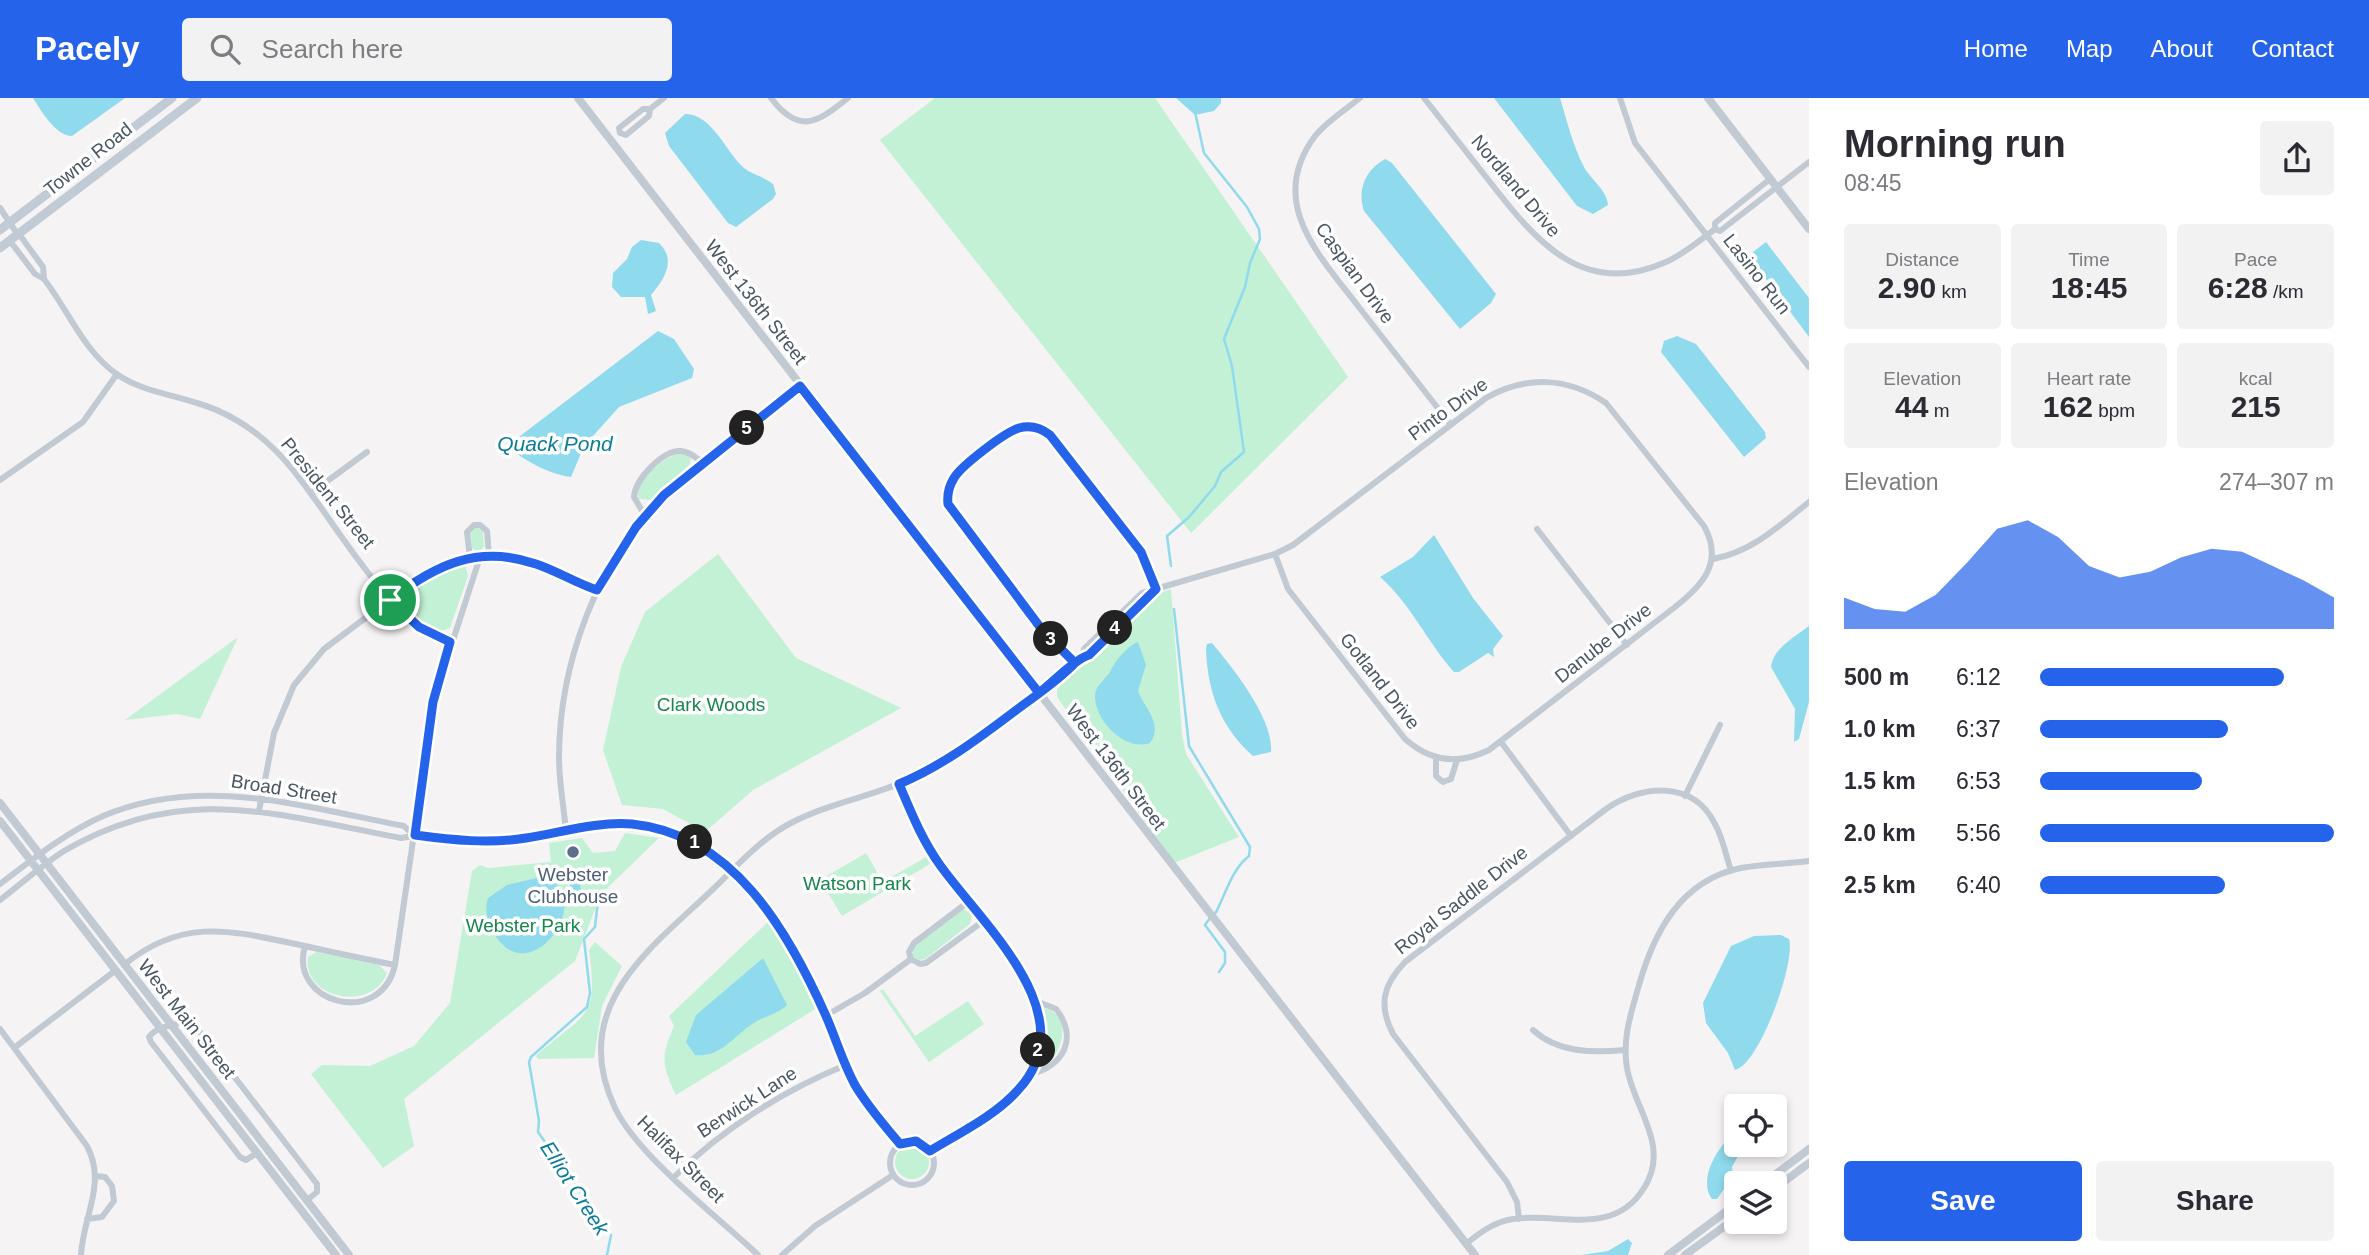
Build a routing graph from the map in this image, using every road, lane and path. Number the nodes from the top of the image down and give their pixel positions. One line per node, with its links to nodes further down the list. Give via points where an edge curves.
1 (172, 98): 16 (main road, Towne Road)
2 (197, 98): 21 (main road, Towne Road)
3 (578, 98): 11 (street, West 136th Street)
4 (664, 98): 11 (street, via 626,135 620,133)
5 (771, 98): 6 (street, via 787,116 803,122 818,120)
6 (848, 98)
7 (1359, 98): 27 (street, Caspian Drive, via 1325,126 1307,149 1297,175 1297,213 1317,253)
8 (1424, 98): 20 (street, Nordland Drive, via 1535,239 1564,260 1597,271 1638,271 1676,258)
9 (1620, 98): 20 (street, Lasino Run, via 1634,143)
10 (1708, 98): 13 (street)
11 (611, 140): 26 (street, West 136th Street)
12 (1809, 162): 14 (street, Nordland Drive)
13 (1770, 179): 14 (street); 17 (street, Nordland Drive, via 1715,223)
14 (1777, 187): 17 (street, Nordland Drive, via 1720,231); 18 (street)
15 (0, 208): 16 (street)
16 (10, 222): 19 (main road, Towne Road); 21 (street)
17 (1715, 229): 20 (street, Nordland Drive)
18 (1809, 229)
19 (0, 230)
20 (1707, 235): 24 (street, Lasino Run)
21 (16, 237): 22 (main road, Towne Road); 23 (street, President Street, via 35,274); 23 (street, President Street, via 43,267)
22 (0, 248)
23 (44, 279): 25 (street, President Street, via 90,349)
24 (1809, 367)
25 (117, 374): 30 (street, via 83,422); 31 (street, President Street, via 147,389 211,407 237,421 275,449)
26 (800, 386): 29 (street); 46 (street, West 136th Street)
27 (1451, 425): 35 (street, Pinto Drive, via 1303,540); 39 (street, Pinto Drive, via 1486,398 1520,383 1554,382 1588,392 1619,417 1696,514 1709,536)
28 (367, 452): 31 (street)
29 (701, 462): 33 (street); 33 (street, via 680,451 669,453 658,463 634,491)
30 (0, 480)
31 (310, 494): 42 (street, President Street)
32 (1809, 502): 39 (street, via 1752,546)
33 (645, 516): 40 (street)
34 (1537, 529): 44 (street)
35 (1275, 554): 41 (street, Pinto Drive); 49 (street, Gotland Drive, via 1288,589 1405,740)
36 (489, 556): 37 (street); 38 (street, via 487,531 474,525 467,537); 40 (street, via 537,564)
37 (480, 557): 38 (street); 43 (street)
38 (470, 558): 42 (street, via 435,568)
39 (1713, 559): 44 (street, Danube Drive, via 1697,590)
40 (597, 590): 57 (street, via 576,649 562,717 559,775)
41 (1153, 590): 45 (street, Pinto Drive, via 1135,597); 45 (street, via 1141,552 1050,435 1039,428 1021,427 955,475 948,504 1043,631)
42 (390, 600): 43 (street, President Street, via 419,627); 53 (street, via 324,649 294,685 274,733)
43 (450, 642): 58 (street, via 433,702)
44 (1627, 645): 48 (street, Danube Drive)
45 (1075, 663): 46 (street, Pinto Drive)
46 (1039, 693): 51 (street, Pinto Drive, via 959,752); 100 (street, West 136th Street)
47 (1720, 725): 52 (street)
48 (1500, 742): 50 (street, Gotland Drive, via 1472,758); 59 (street)
49 (1436, 758): 50 (street, Gotland Drive); 50 (street, via 1436,776 1443,782 1451,779)
50 (1457, 760)
51 (899, 784): 65 (street, Halifax Street, via 788,824); 69 (street, via 926,843)
52 (1685, 796): 59 (street, Royal Saddle Drive, via 1659,789 1636,792); 66 (street, Royal Saddle Drive, via 1715,822)
53 (261, 799): 55 (street); 58 (street, Broad Street, via 404,826); 60 (street, Broad Street, via 201,794 150,802 103,817)
54 (0, 803): 60 (street, West Main Street)
55 (259, 811): 58 (street, Broad Street, via 401,838); 63 (street, Broad Street, via 196,808 143,816 95,834)
56 (0, 821): 61 (street, West Main Street)
57 (566, 832): 58 (street, Broad Street, via 471,842); 65 (street, Broad Street, via 628,824 662,829 696,842)
58 (415, 835): 74 (street)
59 (1571, 836): 98 (street, Royal Saddle Drive, via 1405,962 1383,997 1393,1034 1507,1182)
60 (39, 854): 61 (street, Broad Street); 63 (street, West Main Street)
61 (31, 860): 64 (street, West Main Street); 67 (street, Broad Street)
62 (1809, 862): 66 (street)
63 (47, 864): 64 (street, Broad Street); 73 (street, West Main Street)
64 (39, 870): 68 (street, Broad Street); 75 (street, West Main Street)
65 (734, 870): 77 (street, Broad Street, via 792,950); 93 (street, Halifax Street, via 634,964 606,1019 603,1062 614,1106 638,1143)
66 (1731, 871): 82 (street, via 1686,897 1659,929 1630,1016)
67 (0, 884)
68 (0, 900)
69 (968, 902): 70 (street); 72 (street, via 914,943 909,951)
70 (982, 922): 72 (street, via 926,963); 76 (street, via 1022,973)
71 (305, 946): 73 (street, via 243,932 202,931 152,945); 74 (street); 74 (street, via 304,968 312,984 326,997 343,1003 362,1002 378,994)
72 (911, 960): 77 (street)
73 (125, 964): 78 (street, West Main Street)
74 (395, 965)
75 (116, 970): 78 (street, West Main Street); 81 (street)
76 (1036, 1001): 84 (street, via 1041,1031); 84 (street, via 1056,1009 1066,1037 1058,1061 1046,1071)
77 (825, 1016): 83 (street, Broad Street)
78 (166, 1026): 88 (street, West Main Street); 88 (street, via 149,1039 241,1159); 95 (street, West Main Street); 95 (street, via 191,1022 317,1184 317,1192)
79 (0, 1029): 81 (street)
80 (1533, 1030): 82 (street, via 1549,1043 1570,1049)
81 (14, 1048): 92 (street, via 87,1146)
82 (1625, 1051): 98 (street, via 1631,1085 1653,1139 1653,1167 1644,1188 1626,1208 1597,1220)
83 (846, 1065): 85 (street, Broad Street, via 867,1103); 93 (street, Berwick Lane, via 806,1082 716,1140)
84 (1030, 1074): 87 (street, via 1010,1098)
85 (900, 1144): 87 (street, via 916,1141); 91 (street, via 890,1161)
86 (1809, 1149): 90 (street)
87 (930, 1151): 91 (street, via 933,1170 923,1182 909,1185)
88 (257, 1153): 102 (street, West Main Street)
89 (1809, 1163): 94 (street)
90 (1780, 1171)
91 (893, 1175): 105 (street, via 815,1226)
92 (96, 1176): 97 (street); 97 (street, via 105,1177 112,1186 114,1201 102,1217)
93 (674, 1177): 104 (street, Halifax Street)
94 (1787, 1179)
95 (307, 1199): 103 (street, West Main Street)
96 (1724, 1214): 107 (street)
97 (87, 1219): 101 (street)
98 (1519, 1219): 100 (street, via 1489,1226)
99 (1724, 1227): 108 (street)
100 (1466, 1243): 106 (street, West 136th Street)
101 (81, 1255)
102 (336, 1255)
103 (349, 1255)
104 (758, 1255)
105 (782, 1255)
106 (1475, 1255)
107 (1668, 1255)
108 (1685, 1255)

